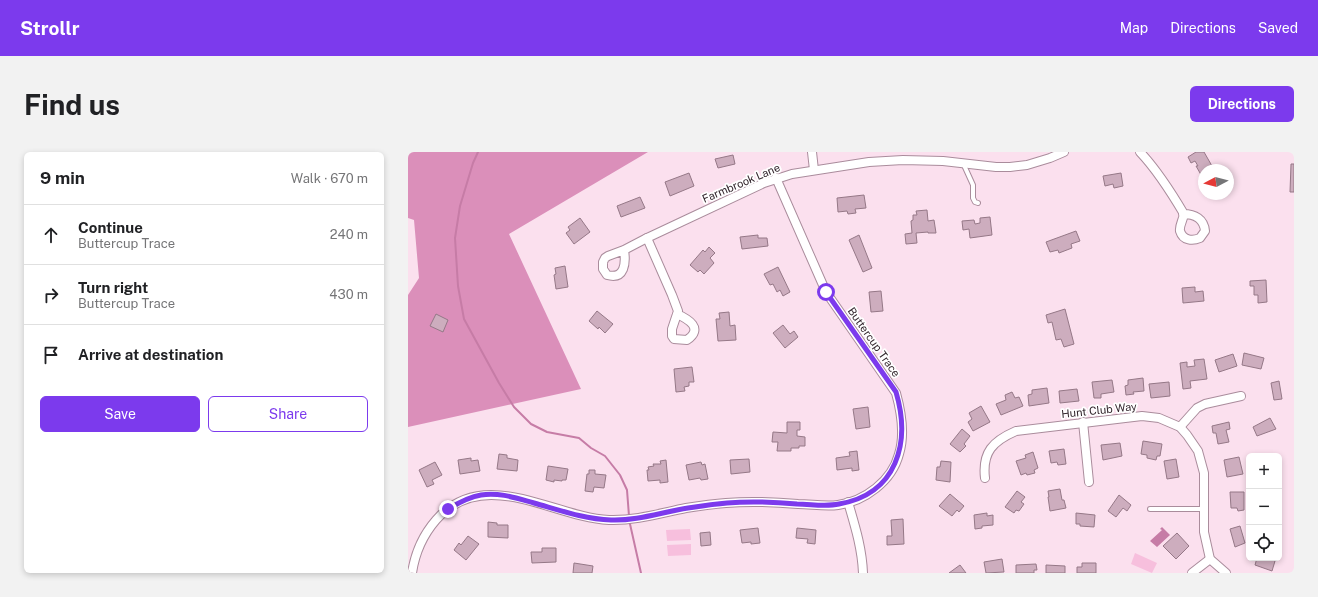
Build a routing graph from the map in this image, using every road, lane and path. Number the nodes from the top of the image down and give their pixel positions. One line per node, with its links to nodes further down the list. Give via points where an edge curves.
1 (812, 152): 5 (street)
2 (1064, 152): 4 (street, Farmbrook Lane, via 1027,165 1010,167)
3 (1140, 152): 8 (street, via 1167,186)
4 (962, 163): 5 (street, Farmbrook Lane, via 903,160); 7 (lane, via 973,185 974,202)
5 (814, 170): 6 (street, Farmbrook Lane)
6 (776, 178): 9 (street, Farmbrook Lane); 17 (street, Buttercup Trace, via 826,292 896,392 900,405 902,440 899,455 891,472 880,485 866,495)
7 (978, 203)
8 (1183, 214)
9 (647, 238): 10 (street, Farmbrook Lane); 11 (street, via 672,295)
10 (624, 250)
11 (677, 314)
12 (1241, 396): 14 (street, via 1197,408)
13 (1083, 422): 14 (street, Hunt Club Way, via 1142,416 1159,418); 15 (street, Hunt Club Way, via 1026,429 1006,435 987,454); 16 (street)
14 (1180, 427): 19 (street, Hunt Club Way, via 1194,443 1201,459 1204,473)
15 (985, 478)
16 (1089, 482)
17 (848, 502): 21 (street, Buttercup Trace, via 828,505 728,503 611,520 582,516 513,497 481,495 458,503 439,517 426,534); 22 (street, via 859,537)
18 (1150, 509): 19 (lane)
19 (1204, 509): 20 (street, Hunt Club Way, via 1204,532)
20 (1210, 559): 23 (street); 24 (street)
21 (412, 573)
22 (863, 573)
23 (1192, 573)
24 (1226, 573)

